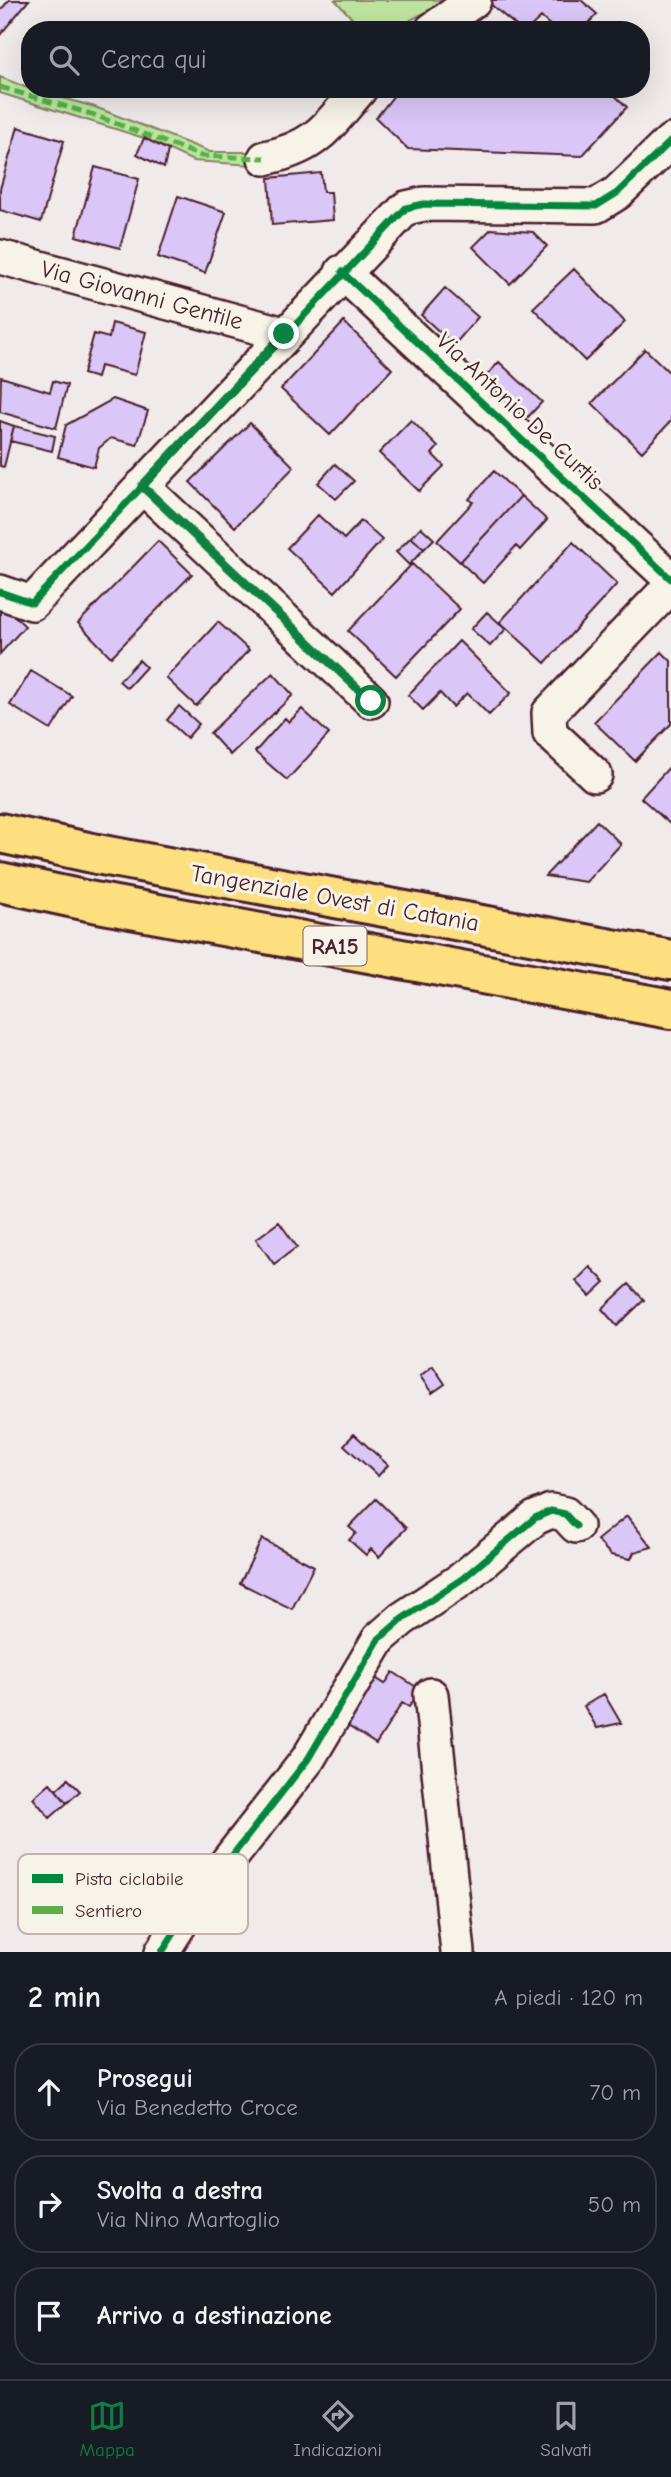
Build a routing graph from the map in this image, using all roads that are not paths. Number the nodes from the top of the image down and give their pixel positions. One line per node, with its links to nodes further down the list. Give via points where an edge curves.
1 (474, 0): 2 (street)
2 (445, 21)
3 (352, 98): 5 (street, via 316,139 299,150)
4 (671, 141): 7 (street, via 617,193 596,206 424,204 406,208)
5 (265, 158)
6 (0, 257): 8 (street, Via Giovanni Gentile)
7 (342, 272): 8 (street); 10 (street, Via Antonio De Curtis)
8 (284, 334): 9 (street)
9 (142, 486): 12 (street, via 32,603); 13 (street)
10 (671, 579)
11 (671, 586): 14 (street, via 549,713 550,733)
12 (0, 593)
13 (371, 701)
14 (595, 775)
15 (0, 833): 17 (highway, Tangenziale Ovest di Catania / RA15)
16 (0, 882): 18 (highway, Tangenziale Ovest di Catania / RA15)
17 (671, 960)
18 (671, 1009)
19 (576, 1526): 21 (street, via 565,1514 551,1511 535,1518 379,1639 308,1759)
20 (431, 1695): 24 (street)
21 (234, 1854)
22 (174, 1934): 23 (street)
23 (162, 1952)
24 (458, 1952)

